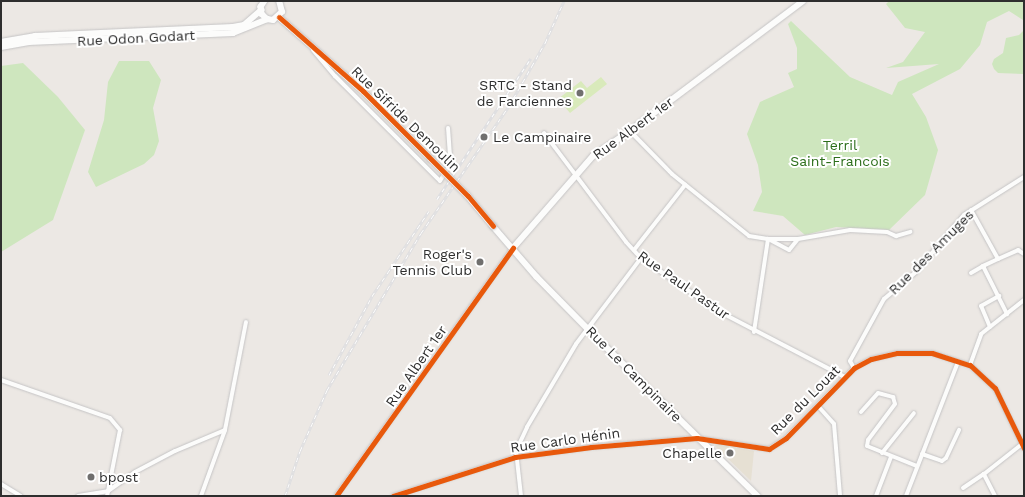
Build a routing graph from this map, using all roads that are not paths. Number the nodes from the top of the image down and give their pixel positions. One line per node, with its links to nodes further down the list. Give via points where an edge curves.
1 (264, 1): 4 (main road)
2 (279, 1): 5 (main road, via 283,9)
3 (803, 1): 11 (main road, Rue Albert 1er)
4 (261, 10): 6 (main road); 7 (main road, Rue Odon Godart, via 244,25 233,27 35,36)
5 (280, 17): 6 (main road); 9 (main road, Rue Sifride Demoulin)
6 (267, 19): 8 (main road, Rue Odon Godart, via 233,33 29,42)
7 (1, 42)
8 (1, 47)
9 (312, 49): 10 (street, via 334,76 440,181 449,166); 20 (main road, Rue Sifride Demoulin, bridge, via 363,91 468,196)
10 (448, 128)
11 (630, 131): 13 (main road, Rue Albert 1er, via 593,156); 15 (street)
12 (544, 133): 13 (street, Rue Paul Pastur)
13 (575, 174): 20 (main road, Rue Albert 1er); 21 (street, Rue Paul Pastur)
14 (1024, 176): 16 (street, Rue des Amuges)
15 (685, 185): 18 (street, via 749,236); 21 (street)
16 (971, 210): 24 (street); 36 (street, Rue des Amuges, via 943,237 916,272 879,305 850,361)
17 (910, 232): 19 (street, via 896,236 887,232 850,230)
18 (768, 239): 19 (street); 19 (street, via 789,250); 33 (street)
19 (798, 239)
20 (513, 248): 32 (main road, Rue Le Campinaire, via 537,277); 59 (street, Rue Albert 1er)
21 (634, 250): 23 (street, Rue Paul Pastur)
22 (1024, 254): 24 (street, via 1018,250)
23 (642, 258): 32 (street); 33 (street, Rue Paul Pastur, via 720,312)
24 (998, 259): 25 (street)
25 (984, 266): 26 (street); 27 (street)
26 (971, 272)
27 (999, 296): 29 (street); 31 (street, via 980,303)
28 (1024, 300): 29 (street)
29 (1007, 314): 31 (street)
30 (246, 322): 42 (street)
31 (990, 327): 35 (street, via 977,341)
32 (588, 328): 44 (main road, Rue Le Campinaire); 48 (street, via 527,427)
33 (754, 332): 37 (street, Rue Paul Pastur)
34 (958, 362): 35 (street, Rue du Louat); 36 (street, Rue du Louat, via 932,353 897,353 871,359); 47 (street)
35 (970, 366): 45 (street, Rue du Louat, via 995,388)
36 (854, 368): 37 (street, Rue du Louat)
37 (845, 377): 39 (street, Rue du Louat)
38 (1, 380): 54 (street, via 110,418 120,430)
39 (818, 406): 44 (street, Rue du Louat, via 786,438 769,449); 63 (street, via 834,424)
40 (861, 412): 46 (street, via 878,393 882,392 894,400 895,404 868,440 867,446 870,449)
41 (914, 413): 46 (street)
42 (225, 430): 54 (street, via 175,451 135,472); 58 (street)
43 (959, 430): 47 (street, via 942,461)
44 (698, 438): 48 (street, Rue Carlo Hénin); 62 (main road, Rue Le Campinaire)
45 (1023, 446): 51 (street, Rue du Louat)
46 (882, 453): 49 (street)
47 (922, 454): 50 (street)
48 (515, 457): 60 (street, Rue Carlo Hénin); 61 (street)
49 (891, 457): 50 (street); 64 (street)
50 (917, 466): 65 (street)
51 (984, 474): 53 (street, Rue du Louat); 66 (street)
52 (1, 484): 55 (street)
53 (963, 488)
54 (108, 491): 56 (street); 57 (street)
55 (21, 496)
56 (78, 496)
57 (107, 496)
58 (201, 496)
59 (336, 496)
60 (393, 496)
61 (521, 496)
62 (758, 496)
63 (840, 496)
64 (876, 496)
65 (906, 496)
66 (995, 496)

